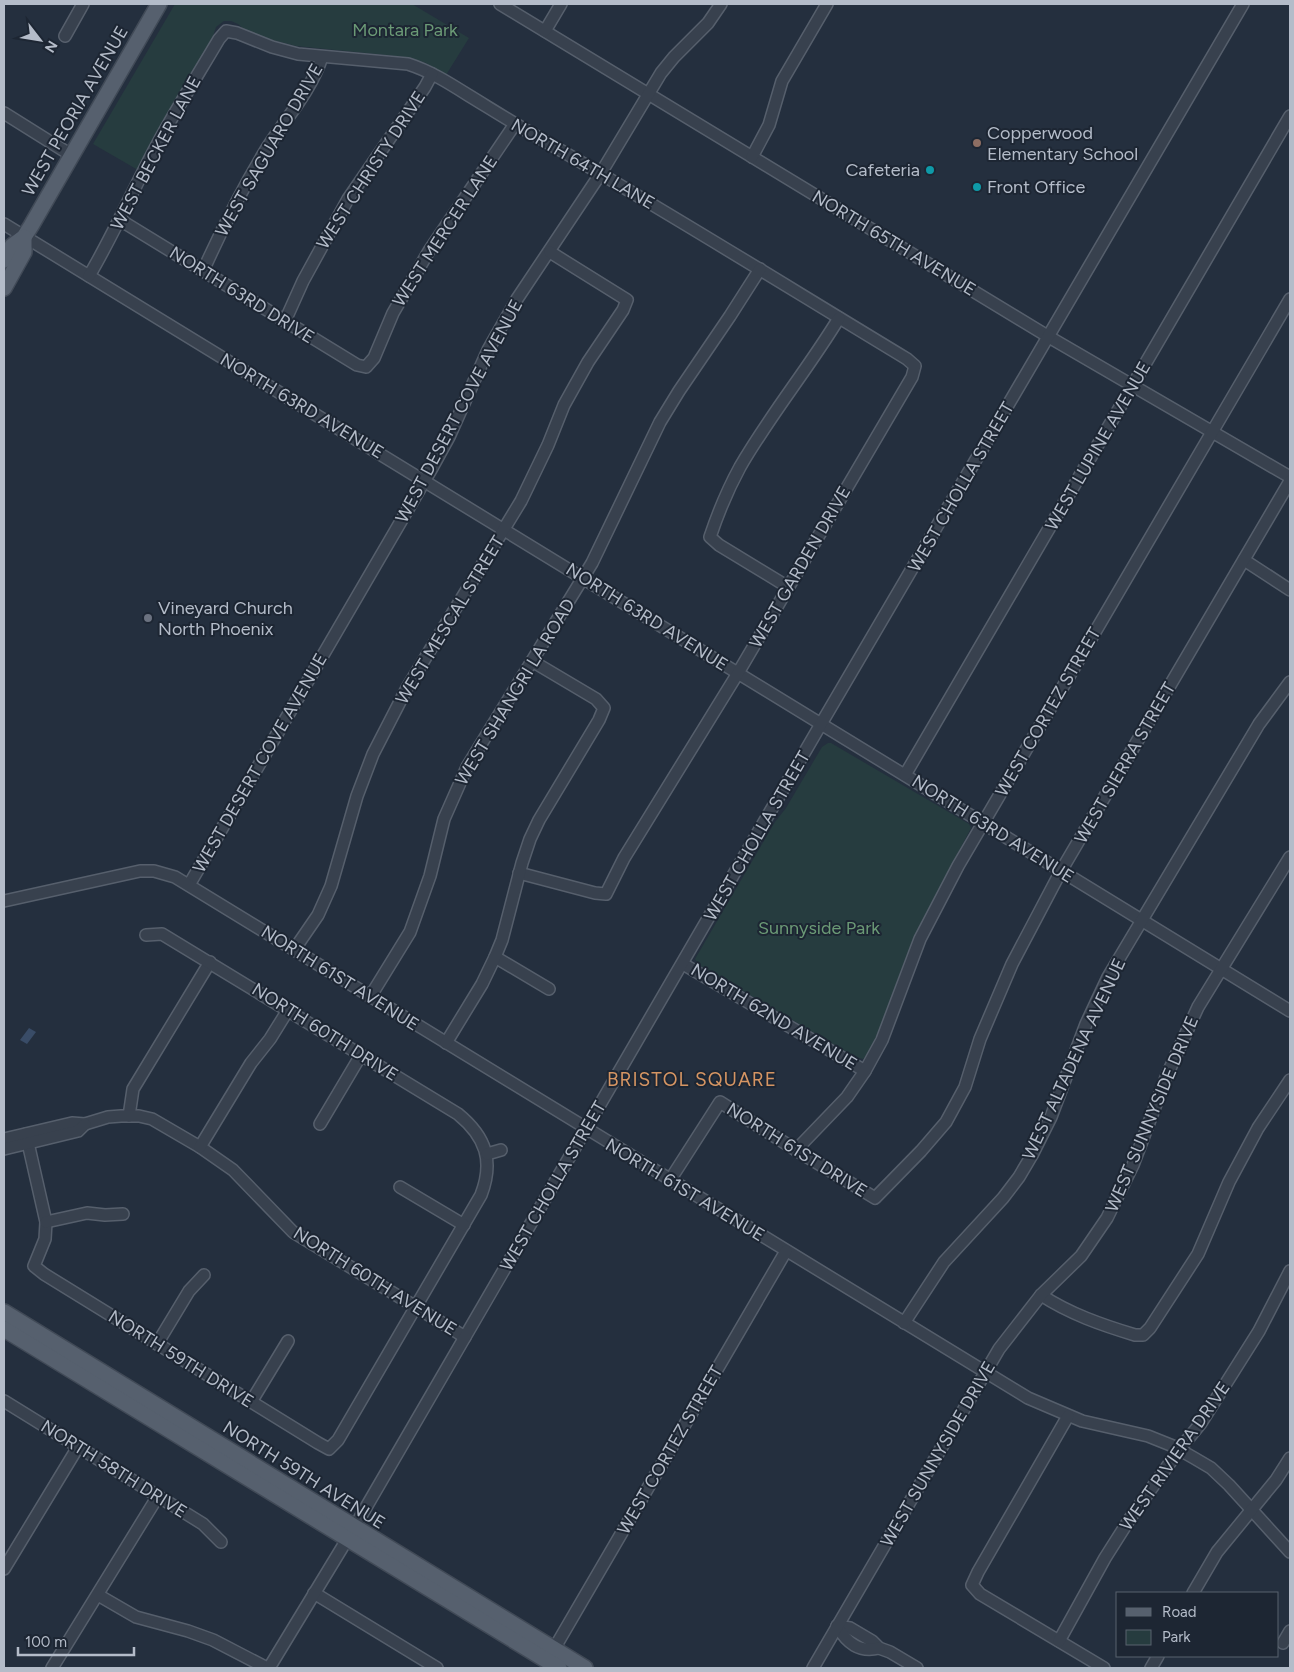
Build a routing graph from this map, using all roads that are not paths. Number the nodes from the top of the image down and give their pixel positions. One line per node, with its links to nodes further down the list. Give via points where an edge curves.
1 (83, 4): 10 (street)
2 (159, 4): 17 (main road, WEST PEORIA AVENUE)
3 (500, 4): 9 (street, NORTH 65TH AVENUE)
4 (561, 4): 9 (street)
5 (721, 4): 13 (street, WEST DESERT COVE AVENUE, via 708,23 668,65)
6 (827, 4): 18 (street, via 782,81 769,125)
7 (1243, 4): 32 (street, WEST CHOLLA STREET)
8 (226, 31): 11 (street, NORTH 64TH LANE, via 272,47); 20 (street, WEST BECKER LANE, via 159,141)
9 (545, 31): 13 (street, NORTH 65TH AVENUE)
10 (65, 36)
11 (322, 57): 12 (street, NORTH 64TH LANE, via 408,64); 26 (street, WEST SAGUARO DRIVE, via 313,80 247,184)
12 (432, 74): 16 (street, NORTH 64TH LANE); 31 (street, WEST CHRISTY DRIVE, via 348,199 303,280)
13 (648, 94): 18 (street, NORTH 65TH AVENUE); 19 (street, WEST DESERT COVE AVENUE)
14 (4, 113): 17 (street)
15 (1290, 116): 35 (street, WEST LUPINE AVENUE)
16 (515, 124): 19 (street, NORTH 64TH LANE); 34 (street, WEST MERCER LANE, via 429,251 393,313 374,358)
17 (71, 155): 22 (main road, WEST PEORIA AVENUE)
18 (752, 157): 32 (street, NORTH 65TH AVENUE)
19 (600, 173): 23 (street, WEST DESERT COVE AVENUE); 25 (street, NORTH 64TH LANE)
20 (120, 220): 26 (street, NORTH 63RD DRIVE); 27 (street, WEST BECKER LANE)
21 (4, 224): 22 (street, NORTH 63RD AVENUE)
22 (24, 236): 24 (main road, WEST PEORIA AVENUE, via 12,246); 27 (street, NORTH 63RD AVENUE); 28 (main road, WEST PEORIA AVENUE, via 24,252)
23 (550, 252): 38 (street, WEST DESERT COVE AVENUE, via 517,299 488,350 449,437); 40 (street, WEST MESCAL STREET, via 627,300 564,405 525,493)
24 (4, 260)
25 (760, 269): 30 (street, NORTH 64TH LANE); 42 (street, WEST SHANGRI LA ROAD, via 660,422)
26 (203, 271): 31 (street, NORTH 63RD DRIVE)
27 (89, 276): 38 (street, NORTH 63RD AVENUE)
28 (4, 288)
29 (1290, 299): 36 (street, WEST CORTEZ STREET)
30 (839, 318): 33 (street, NORTH 64TH LANE); 43 (street, via 740,468 710,537)
31 (285, 321): 34 (street, NORTH 63RD DRIVE, via 357,365)
32 (1049, 337): 35 (street, NORTH 65TH AVENUE); 48 (street, WEST CHOLLA STREET)
33 (915, 366): 43 (street, WEST GARDEN DRIVE, via 912,377)
34 (366, 367)
35 (1134, 386): 36 (street, NORTH 65TH AVENUE); 49 (street, WEST LUPINE AVENUE)
36 (1212, 431): 37 (street, NORTH 65TH AVENUE); 50 (street, WEST CORTEZ STREET)
37 (1290, 477)
38 (424, 481): 40 (street, NORTH 63RD AVENUE); 54 (street, WEST DESERT COVE AVENUE)
39 (1290, 481): 41 (street, WEST SIERRA STREET)
40 (504, 530): 42 (street, NORTH 63RD AVENUE); 58 (street, WEST MESCAL STREET, via 407,688 373,754 357,796 331,886 318,915)
41 (1244, 560): 44 (street); 52 (street, WEST SIERRA STREET)
42 (583, 578): 45 (street, WEST SHANGRI LA ROAD); 46 (street, NORTH 63RD AVENUE)
43 (788, 587): 46 (street, WEST GARDEN DRIVE)
44 (1290, 590)
45 (532, 661): 53 (street, via 596,699 604,708 539,820); 64 (street, WEST SHANGRI LA ROAD, via 468,767 444,819 430,876 410,932)
46 (738, 673): 48 (street, NORTH 63RD AVENUE); 53 (street, WEST GARDEN DRIVE, via 624,858 606,894)
47 (1290, 682): 56 (street, WEST ALTADENA AVENUE, via 1259,724)
48 (822, 724): 49 (street, NORTH 63RD AVENUE); 61 (street, WEST CHOLLA STREET)
49 (905, 775): 50 (street, NORTH 63RD AVENUE)
50 (984, 823): 52 (street, NORTH 63RD AVENUE); 69 (street, WEST CORTEZ STREET, via 920,939 882,1040)
51 (1290, 857): 62 (street, WEST SUNNYSIDE DRIVE)
52 (1061, 871): 56 (street, NORTH 63RD AVENUE); 83 (street, WEST SIERRA STREET, via 1012,964 980,1039 964,1087 946,1122)
53 (519, 873): 59 (street)
54 (189, 885): 55 (street, NORTH 61ST AVENUE, via 166,874 140,871); 58 (street, NORTH 61ST AVENUE)
55 (4, 901)
56 (1142, 920): 62 (street, NORTH 63RD AVENUE); 93 (street, WEST ALTADENA AVENUE, via 1086,1024 1051,1117 1032,1155 1003,1198 944,1262)
57 (146, 935): 60 (street, NORTH 60TH DRIVE, via 162,934)
58 (294, 950): 64 (street, NORTH 61ST AVENUE)
59 (496, 957): 63 (street); 67 (street)
60 (210, 962): 65 (street, NORTH 60TH DRIVE); 71 (street, via 133,1089)
61 (683, 964): 69 (street, NORTH 62ND AVENUE); 73 (street, WEST CHOLLA STREET)
62 (1221, 970): 66 (street, NORTH 63RD AVENUE); 90 (street, WEST SUNNYSIDE DRIVE, via 1183,1039 1134,1165 1108,1218 1081,1256)
63 (549, 989)
64 (370, 997): 67 (street, NORTH 61ST AVENUE)
65 (288, 1010): 68 (street, NORTH 60TH DRIVE); 76 (street, via 250,1063)
66 (1290, 1011)
67 (446, 1043): 73 (street, NORTH 61ST AVENUE)
68 (361, 1055): 72 (street); 80 (street, NORTH 60TH DRIVE, via 458,1114 479,1134)
69 (865, 1071): 79 (street, WEST CORTEZ STREET, via 847,1097)
70 (1290, 1080): 90 (street, via 1258,1128 1229,1182 1198,1254 1143,1335 1084,1318)
71 (128, 1116): 75 (street, NORTH 60TH AVENUE, via 108,1117 85,1124 72,1123); 76 (street, NORTH 60TH AVENUE, via 152,1120)
72 (320, 1124)
73 (586, 1130): 81 (street, NORTH 61ST AVENUE); 95 (street, WEST CHOLLA STREET)
74 (4, 1139): 75 (street, NORTH 60TH AVENUE)
75 (26, 1139): 77 (street, NORTH 60TH AVENUE); 85 (street)
76 (200, 1147): 91 (street, NORTH 60TH AVENUE, via 233,1170 293,1232)
77 (4, 1150)
78 (501, 1150): 80 (street)
79 (796, 1150): 81 (street, NORTH 61ST DRIVE, via 720,1102); 83 (street, NORTH 61ST DRIVE)
80 (487, 1154): 86 (street, via 485,1184)
81 (670, 1180): 87 (street, NORTH 61ST AVENUE)
82 (400, 1187): 86 (street)
83 (875, 1198)
84 (123, 1214): 85 (street, via 87,1213)
85 (46, 1222): 97 (street, NORTH 59TH DRIVE, via 45,1239 34,1266)
86 (464, 1225): 91 (street)
87 (786, 1251): 93 (street, NORTH 61ST AVENUE); 119 (street, WEST CORTEZ STREET)
88 (1290, 1271): 103 (street, WEST RIVIERA DRIVE, via 1259,1331 1201,1423)
89 (204, 1275): 97 (street, via 190,1290)
90 (1041, 1295): 98 (street, WEST SUNNYSIDE DRIVE)
91 (416, 1308): 95 (street, NORTH 60TH AVENUE); 100 (street, NORTH 59TH DRIVE, via 338,1440 329,1449)
92 (4, 1312): 107 (main road, NORTH 59TH AVENUE)
93 (904, 1323): 98 (street, NORTH 61ST AVENUE)
94 (4, 1329): 107 (main road, NORTH 59TH AVENUE)
95 (465, 1337): 107 (street, WEST CHOLLA STREET)
96 (288, 1341): 100 (street)
97 (157, 1344): 100 (street, NORTH 59TH DRIVE)
98 (985, 1373): 101 (street, NORTH 61ST AVENUE); 114 (street, WEST SUNNYSIDE DRIVE)
99 (4, 1401): 102 (street, NORTH 58TH DRIVE)
100 (251, 1402)
101 (1068, 1416): 103 (street, NORTH 61ST AVENUE, via 1148,1436); 116 (street, via 972,1585 980,1594)
102 (78, 1447): 105 (street, NORTH 58TH DRIVE); 110 (street)
103 (1179, 1450): 106 (street, NORTH 61ST AVENUE, via 1211,1468); 116 (street, WEST RIVIERA DRIVE, via 1126,1525)
104 (1290, 1458): 106 (street)
105 (158, 1496): 108 (street, NORTH 58TH DRIVE, via 203,1524); 113 (street)
106 (1252, 1510): 109 (street, NORTH 61ST AVENUE); 111 (street, via 1217,1552)
107 (351, 1534): 112 (street, WEST CHOLLA STREET); 119 (main road, NORTH 59TH AVENUE)
108 (221, 1542)
109 (1290, 1552)
110 (4, 1569)
111 (1194, 1592)
112 (314, 1593): 121 (street, WEST CHOLLA STREET); 122 (street)
113 (98, 1595): 120 (street); 121 (street, via 136,1617 213,1640)
114 (837, 1626): 124 (street, WEST SUNNYSIDE DRIVE); 125 (street, via 844,1639 858,1647 868,1651 879,1648)
115 (1290, 1631): 117 (street)
116 (1060, 1641): 126 (street)
117 (1283, 1643)
118 (1157, 1657): 127 (street)
119 (550, 1662): 123 (main road, NORTH 59TH AVENUE)
120 (52, 1668)
121 (268, 1668)
122 (437, 1668)
123 (585, 1668)
124 (813, 1668)
125 (917, 1668)
126 (1104, 1668)
127 (1151, 1668)

